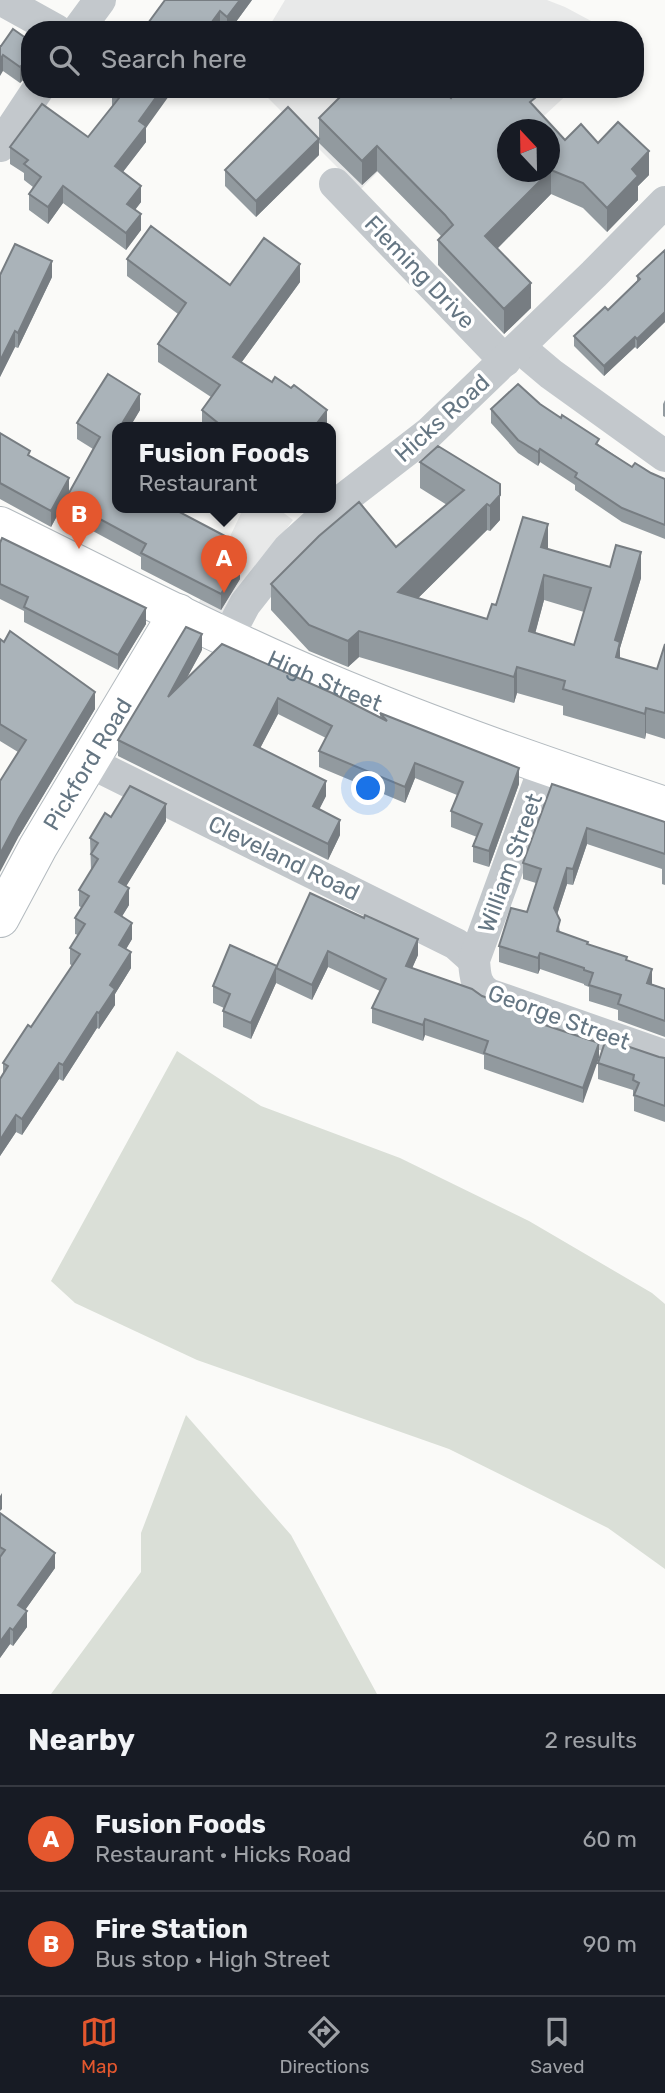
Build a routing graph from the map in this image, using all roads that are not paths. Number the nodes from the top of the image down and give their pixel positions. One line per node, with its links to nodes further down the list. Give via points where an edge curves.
1 (2, 0): 3 (street)
2 (100, 0): 4 (street)
3 (40, 21)
4 (85, 21)
5 (32, 98): 6 (street)
6 (0, 146)
7 (335, 184): 9 (street, Fleming Drive)
8 (665, 202): 9 (street, Hicks Road)
9 (512, 354): 10 (street, Fleming Drive, via 561,382); 11 (street, Hicks Road, via 429,433)
10 (665, 456)
11 (336, 506)
12 (328, 513): 15 (street, Hicks Road, via 289,548 245,604)
13 (0, 526): 14 (street, High Street)
14 (178, 613): 15 (street, High Street); 16 (street, Pickford Road)
15 (227, 638): 17 (street, High Street, via 388,707)
16 (89, 762): 19 (street, Pickford Road); 20 (street, Cleveland Road, via 456,944)
17 (545, 766): 18 (street, High Street); 20 (street, William Street)
18 (665, 807)
19 (0, 918)
20 (474, 960): 21 (street, George Street, via 480,989)
21 (665, 1056)

